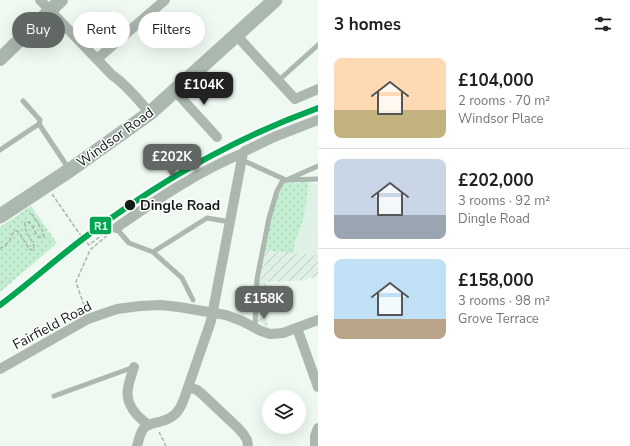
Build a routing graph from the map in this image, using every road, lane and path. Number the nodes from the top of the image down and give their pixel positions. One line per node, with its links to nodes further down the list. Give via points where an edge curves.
1 (40, 0): 5 (street)
2 (61, 0): 5 (street)
3 (165, 0): 9 (street)
4 (275, 0): 6 (main road, Windsor Road)
5 (50, 10): 8 (street); 9 (street)
6 (236, 35): 10 (street); 11 (main road, Windsor Road)
7 (318, 45): 10 (lane)
8 (0, 59)
9 (98, 60): 14 (street)
10 (278, 81): 12 (street, via 295,99)
11 (175, 90): 14 (main road, Windsor Road); 17 (street)
12 (318, 90)
13 (23, 101): 16 (lane, via 40,120)
14 (150, 113): 21 (main road, Windsor Road)
15 (318, 120): 19 (street, via 245,151)
16 (39, 124): 18 (lane); 21 (lane)
17 (217, 137)
18 (0, 150)
19 (242, 157): 23 (lane); 27 (street); 28 (street, via 197,176)
20 (318, 166): 23 (lane)
21 (70, 170): 26 (main road, Windsor Road)
22 (318, 179): 23 (lane)
23 (286, 180): 35 (lane, via 277,191 269,218 258,279)
24 (50, 191): 28 (path, via 89,245 112,228)
25 (28, 207): 29 (path, via 44,236 38,237 31,224 26,222 25,227 34,249 29,249 19,232 13,234)
26 (0, 216)
27 (230, 222): 30 (lane, via 207,218); 32 (street)
28 (116, 228): 30 (lane, via 129,244); 33 (path, via 90,250 76,282)
29 (0, 248)
30 (153, 252): 31 (lane, via 182,278)
31 (194, 300)
32 (213, 313): 33 (street, Fairfield Road, via 161,305 140,306 117,309); 35 (street, Fairfield Road, via 236,318); 39 (street)
33 (88, 319): 38 (street, Fairfield Road)
34 (318, 320): 36 (street, Fairfield Road)
35 (255, 328): 36 (street, Fairfield Road, via 275,334)
36 (297, 328): 40 (street)
37 (134, 367): 41 (lane); 42 (street, via 127,389 128,401 136,414)
38 (0, 369)
39 (189, 387): 42 (street, via 176,414); 45 (street, via 202,394 244,434)
40 (318, 387)
41 (54, 396)
42 (151, 424): 43 (street, via 143,430); 44 (path)
43 (137, 446)
44 (166, 446)
45 (248, 446)

